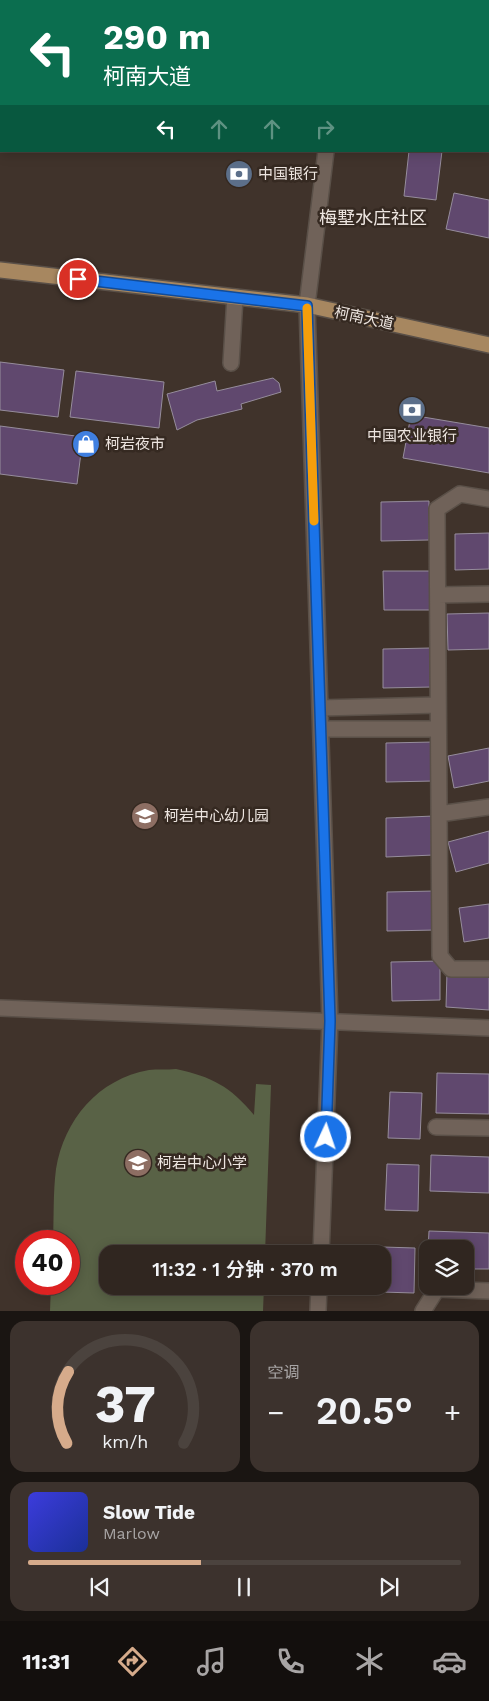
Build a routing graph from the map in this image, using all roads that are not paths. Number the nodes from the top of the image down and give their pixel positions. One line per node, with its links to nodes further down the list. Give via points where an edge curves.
1 (326, 152): 4 (street)
2 (0, 270): 3 (main road, 柯南大道)
3 (235, 297): 4 (main road, 柯南大道); 6 (street)
4 (307, 306): 5 (main road, 柯南大道); 11 (street)
5 (489, 345)
6 (231, 363)
7 (489, 500): 9 (street, via 460,494 437,509)
8 (489, 594): 9 (street)
9 (438, 595): 10 (street)
10 (438, 706): 11 (street); 13 (street)
11 (320, 708): 12 (street)
12 (321, 729): 13 (street); 18 (street)
13 (438, 729): 15 (street)
14 (489, 807): 15 (street)
15 (439, 814): 16 (street, via 440,956 451,969)
16 (489, 969)
17 (0, 1008): 18 (street)
18 (330, 1021): 19 (street); 22 (street)
19 (489, 1028)
20 (436, 1127): 21 (street)
21 (489, 1128)
22 (320, 1245)
23 (489, 1292): 26 (street, via 438,1289)
24 (319, 1295): 25 (street)
25 (318, 1311)
26 (424, 1311)

